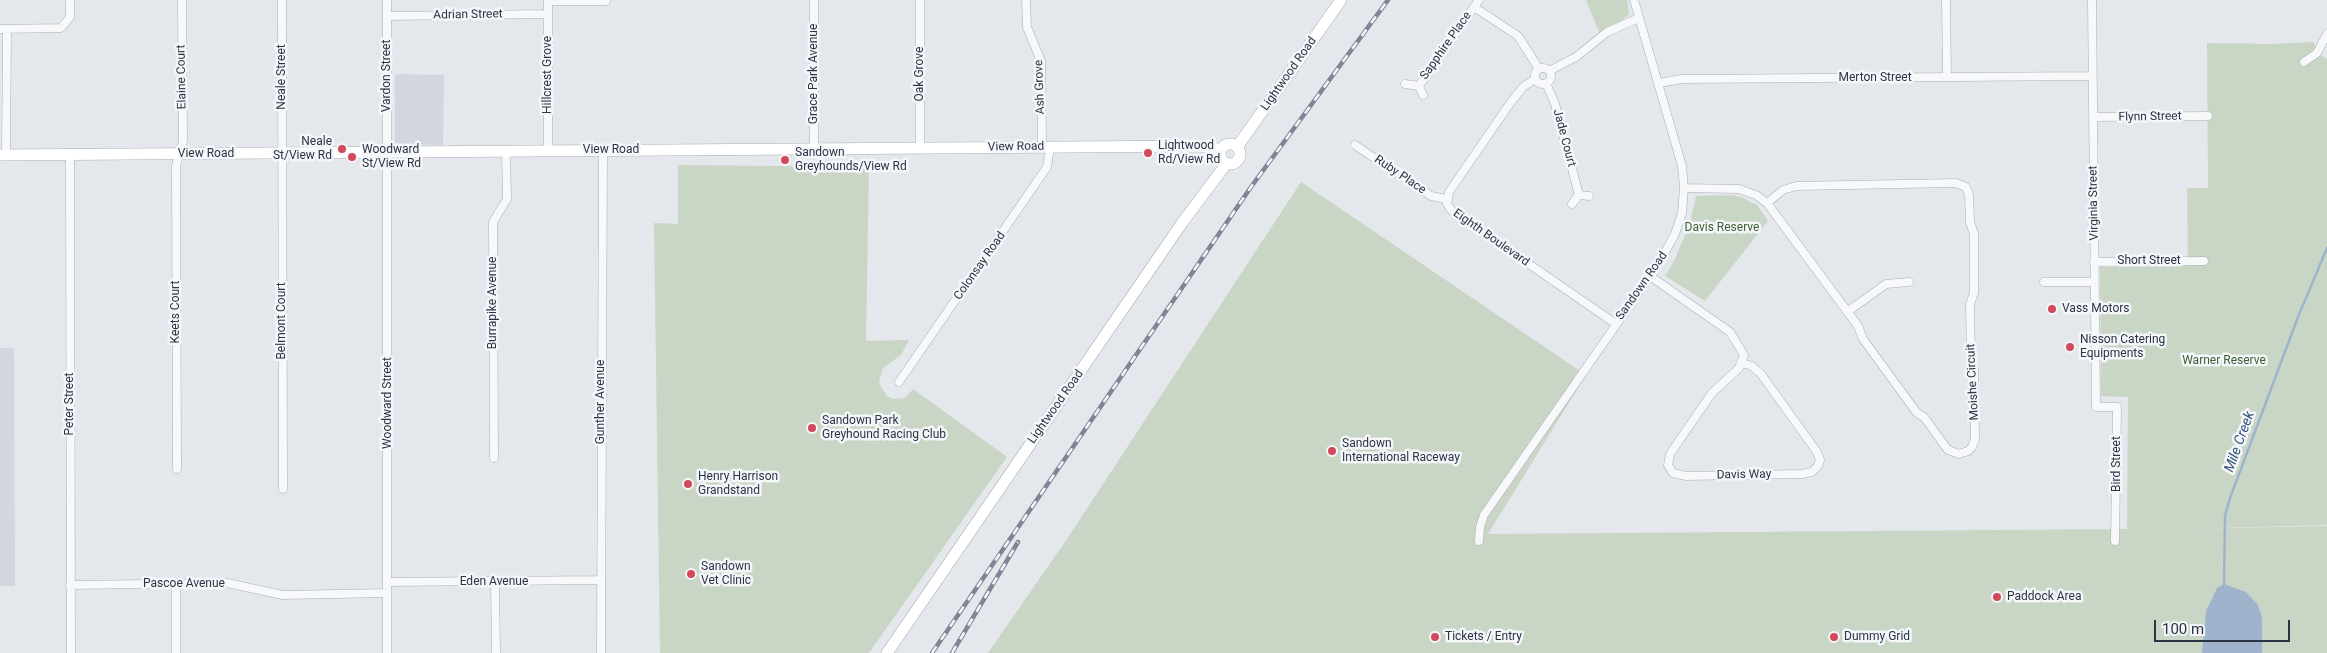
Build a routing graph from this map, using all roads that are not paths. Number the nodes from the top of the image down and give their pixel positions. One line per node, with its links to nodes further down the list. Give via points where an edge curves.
1 (70, 0): 18 (street, via 70,18 61,28)
2 (182, 0): 45 (street, Elaine Court, via 183,141)
3 (282, 0): 42 (street, Neale Street)
4 (387, 0): 16 (street, Vardon Street)
5 (814, 0): 34 (street, Grace Park Avenue)
6 (920, 0): 37 (street, Oak Grove)
7 (1026, 0): 35 (street, Ash Grove, via 1027,27 1041,61)
8 (1341, 0): 36 (street, Lightwood Road)
9 (1634, 0): 17 (street, Sandown Road)
10 (1946, 0): 24 (street)
11 (2092, 0): 23 (street, Virginia Street)
12 (548, 1): 13 (street); 15 (street, Hillcrest Grove)
13 (606, 1)
14 (1476, 3): 21 (street, Sapphire Place, via 1518,36); 29 (street, Sapphire Place)
15 (548, 14): 16 (street, Adrian Street); 38 (street, Hillcrest Grove)
16 (387, 16): 43 (street, Vardon Street)
17 (1639, 18): 22 (street, via 1607,32 1576,57); 28 (street, Sandown Road)
18 (3, 29): 46 (street)
19 (2327, 34): 20 (street, via 2317,53)
20 (2304, 62)
21 (1540, 69): 22 (street); 25 (street, via 1536,72)
22 (1549, 72): 26 (street, via 1550,79)
23 (2092, 76): 24 (street, Merton Street); 32 (street, Virginia Street)
24 (1947, 77): 28 (street, Merton Street, via 1682,79)
25 (1536, 79): 26 (street, via 1539,83); 51 (street, Eighth Boulevard, via 1518,92)
26 (1546, 83): 49 (street, Jade Court, via 1555,104)
27 (1405, 84): 29 (street, Sapphire Place)
28 (1659, 84): 48 (street, Sandown Road, via 1680,155)
29 (1419, 86): 30 (street, Sapphire Place)
30 (1423, 95)
31 (2208, 116): 32 (street, Flynn Street)
32 (2093, 117): 55 (street, Virginia Street)
33 (1356, 145): 51 (street, Ruby Place, via 1428,195)
34 (814, 147): 37 (street, View Road); 39 (street, View Road)
35 (1046, 147): 37 (street, View Road); 40 (street, View Road, via 1202,146); 63 (street, Colonsay Road, via 1048,167)
36 (1237, 147): 40 (street, via 1228,144); 47 (street, via 1240,152 1238,159)
37 (920, 148)
38 (548, 150): 39 (street, View Road); 41 (street, View Road)
39 (602, 150): 70 (street, Gunther Avenue)
40 (1221, 150): 47 (street, via 1221,158)
41 (506, 151): 43 (street, View Road); 65 (street, Burrapike Avenue, via 507,199 493,222)
42 (282, 153): 43 (street, View Road); 45 (street, View Road); 67 (street, Belmont Court)
43 (387, 153): 71 (street, Woodward Street)
44 (70, 154): 45 (street, View Road); 46 (street, View Road); 74 (street, Peter Street)
45 (178, 154): 66 (street, Keets Court)
46 (3, 155)
47 (1227, 163): 81 (street, Lightwood Road, via 1182,223)
48 (1684, 188): 52 (street, Moishe Circuit, via 1739,188); 56 (street, Sandown Road, via 1676,234)
49 (1579, 195): 50 (street); 53 (street)
50 (1589, 196)
51 (1446, 199): 61 (street, Eighth Boulevard, via 1452,211)
52 (1767, 203): 60 (street, Moishe Circuit); 60 (street, Moishe Circuit, via 1782,190 1796,186 1956,183 1966,188 1974,232 1974,293 1970,304 1975,433 1970,450 1959,454 1948,450 1869,347)
53 (1572, 204)
54 (2204, 261): 55 (street, Short Street)
55 (2094, 262): 59 (street, Virginia Street)
56 (1650, 276): 61 (street, Sandown Road); 62 (street, via 1733,336 1743,352)
57 (1909, 282): 60 (street, via 1886,284)
58 (2044, 282): 59 (street)
59 (2094, 282): 64 (street, Virginia Street)
60 (1847, 312)
61 (1616, 324): 68 (street, Sandown Road, via 1484,515)
62 (1742, 363): 62 (street, Davis Way, via 1712,393 1670,454 1668,465 1673,474 1802,474 1812,472 1818,466 1820,458 1817,452 1761,374)
63 (900, 382)
64 (2096, 407): 69 (street, Bird Street, via 2116,407)
65 (494, 458)
66 (177, 469)
67 (283, 489)
68 (1479, 541)
69 (2115, 541)
70 (600, 580): 72 (street, Eden Avenue); 80 (street, Gunther Avenue)
71 (388, 582): 72 (street, Eden Avenue); 75 (street, Woodward Street)
72 (495, 582): 79 (street)
73 (176, 584): 74 (street, Pascoe Avenue); 75 (street, Pascoe Avenue, via 227,583 282,595); 77 (street)
74 (70, 585): 76 (street, Peter Street)
75 (388, 593): 78 (street, Woodward Street)
76 (71, 653)
77 (176, 653)
78 (388, 653)
79 (496, 653)
80 (601, 653)
81 (887, 653)

